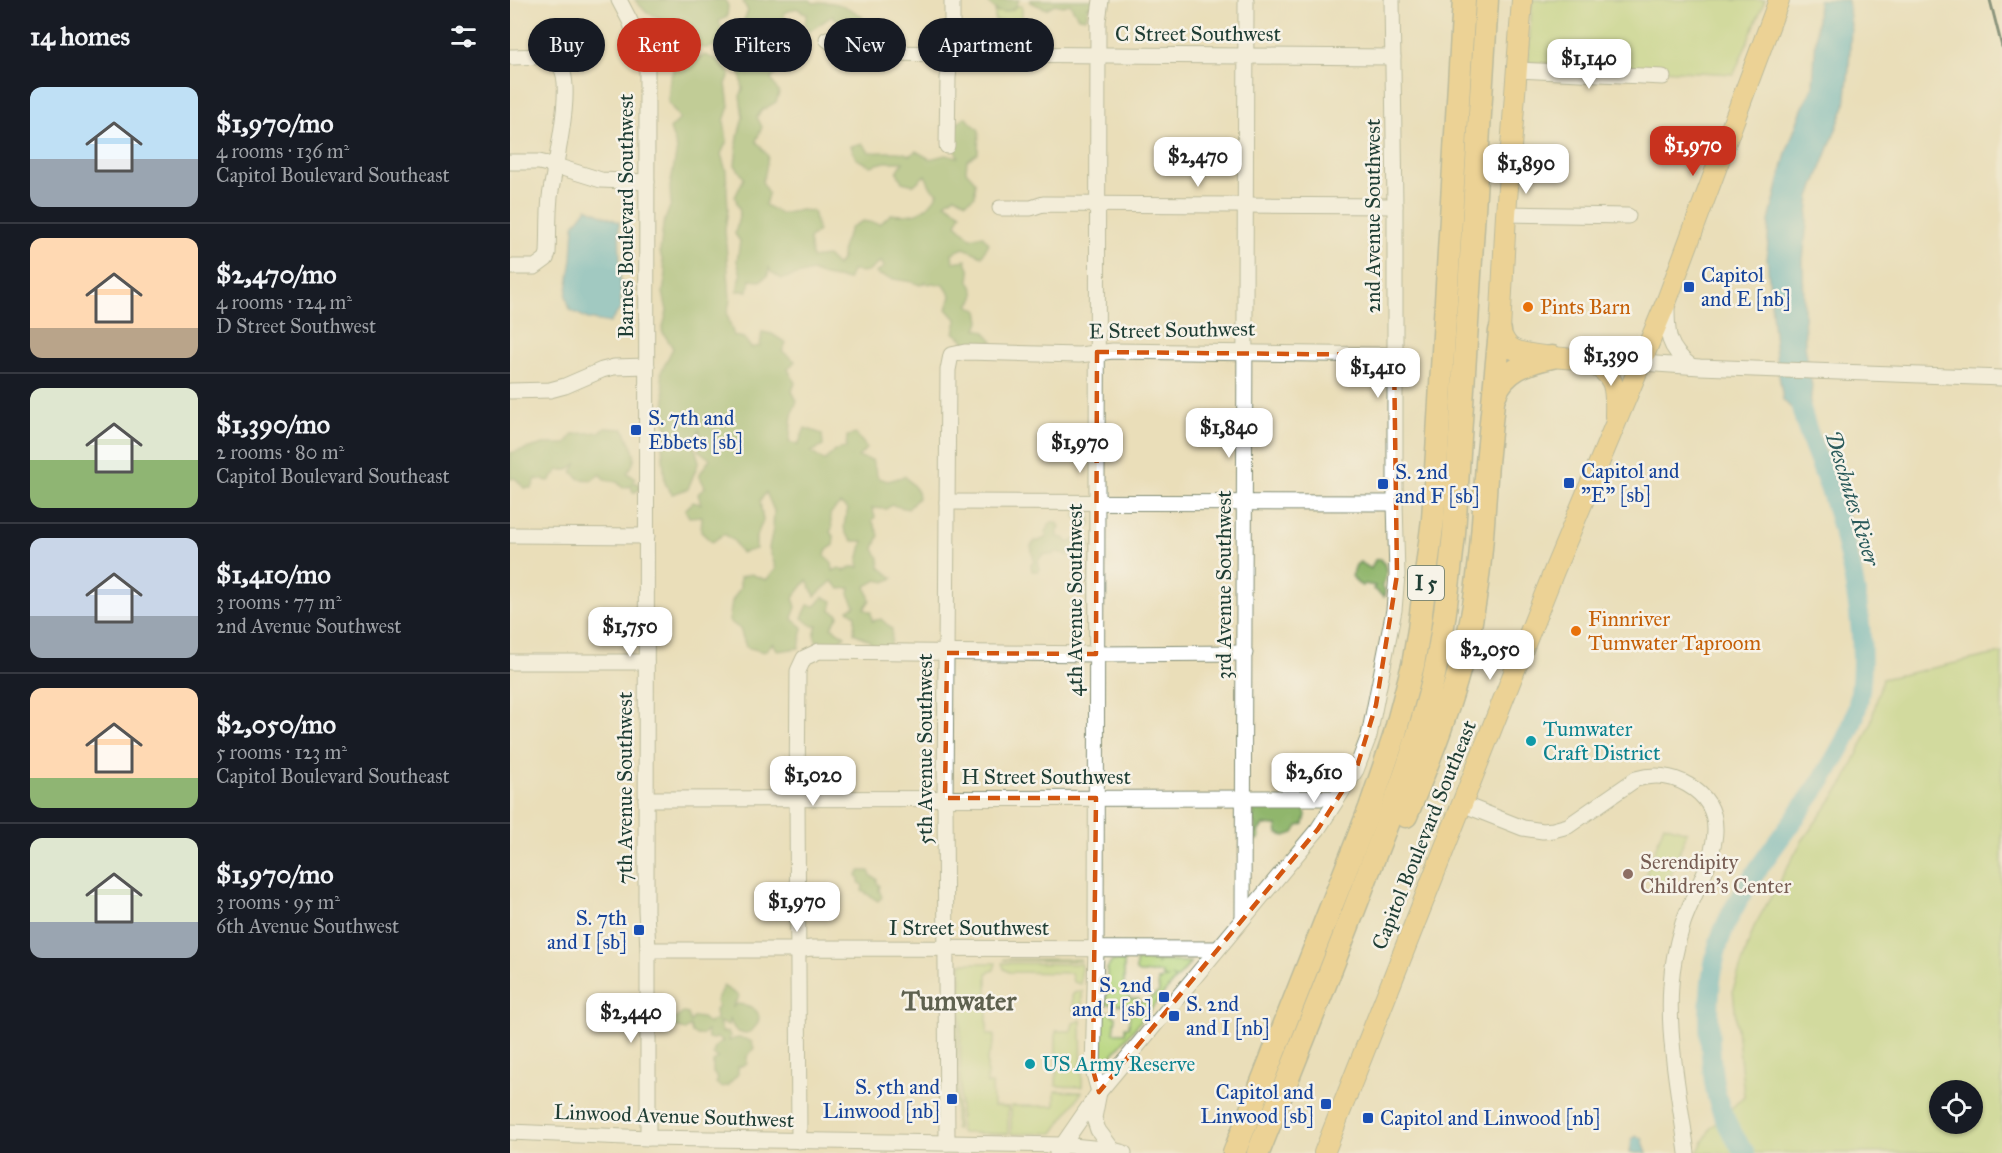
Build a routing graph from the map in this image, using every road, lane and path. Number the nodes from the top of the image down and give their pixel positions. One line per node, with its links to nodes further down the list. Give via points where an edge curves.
1 (619, 0): 24 (street, Barnes Boulevard Southwest, via 647,70)
2 (952, 0): 11 (street)
3 (1101, 0): 13 (street, 4th Avenue Southwest)
4 (1246, 0): 14 (street, 3rd Avenue Southwest)
5 (1392, 0): 16 (street, 2nd Avenue Southwest)
6 (1456, 0): 20 (highway, via 1453,75)
7 (1464, 0): 20 (highway, I 5)
8 (1487, 0): 65 (highway, I 5, via 1454,534 1445,615 1419,734)
9 (1522, 0): 17 (main road)
10 (1779, 0): 32 (main road, Capitol Boulevard Southeast)
11 (952, 18)
12 (1054, 55): 13 (street, C Street Southwest)
13 (1098, 55): 14 (street, C Street Southwest); 25 (street, 4th Avenue Southwest)
14 (1246, 55): 16 (street, C Street Southwest); 26 (street, 3rd Avenue Southwest)
15 (510, 57): 23 (street, via 554,60 562,67 564,120)
16 (1393, 57): 27 (street, 2nd Avenue Southwest)
17 (1517, 70): 19 (street); 29 (main road)
18 (949, 72): 21 (street)
19 (1663, 77)
20 (1457, 113): 77 (highway, I 5, via 1433,519 1413,665 1370,808)
21 (947, 146)
22 (510, 162): 23 (street)
23 (556, 165): 24 (street, via 601,180); 31 (street, via 546,259 535,267)
24 (647, 182): 40 (street, Barnes Boulevard Southwest)
25 (1096, 204): 26 (street); 28 (street); 34 (street, 4th Avenue Southwest)
26 (1246, 204): 27 (street); 35 (street, 3rd Avenue Southwest)
27 (1395, 206): 37 (street, 2nd Avenue Southwest)
28 (1000, 208)
29 (1506, 214): 30 (street); 33 (main road)
30 (1628, 216)
31 (510, 267)
32 (1667, 300): 39 (main road, Capitol Boulevard Southeast); 41 (street, via 1668,338 1679,357)
33 (1506, 340): 38 (main road, via 1532,356); 44 (highway)
34 (1097, 352): 35 (street, E Street Southwest); 36 (street, E Street Southwest); 46 (street, 4th Avenue Southwest)
35 (1245, 353): 37 (street, E Street Southwest); 48 (street, 3rd Avenue Southwest)
36 (951, 355): 47 (street, 5th Avenue Southwest)
37 (1394, 355): 49 (street, 2nd Avenue Southwest)
38 (1562, 357): 39 (main road); 44 (highway, via 1524,364 1510,373); 45 (main road, via 1597,366 1611,378 1616,395)
39 (1642, 363): 41 (street); 45 (main road, Capitol Boulevard Southeast)
40 (647, 366): 43 (street, via 614,367 550,390); 51 (street, 7th Avenue Southwest)
41 (1691, 366): 42 (street)
42 (2002, 378)
43 (510, 391)
44 (1492, 402): 65 (highway, via 1482,550 1461,663 1440,731 1392,849)
45 (1615, 427): 63 (main road, Capitol Boulevard Southeast)
46 (1096, 501): 47 (street); 48 (street); 54 (street, 4th Avenue Southwest)
47 (947, 502): 52 (street, 5th Avenue Southwest)
48 (1246, 503): 49 (street); 53 (street, 3rd Avenue Southwest)
49 (1395, 503): 61 (street, 2nd Avenue Southwest, via 1394,610 1378,697 1356,770)
50 (510, 536): 51 (street)
51 (647, 536): 56 (street, 7th Avenue Southwest)
52 (947, 653): 54 (street); 58 (street, via 819,651 804,658 798,671); 59 (street, 5th Avenue Southwest)
53 (1245, 653): 54 (street); 57 (street, 3rd Avenue Southwest)
54 (1096, 654): 60 (street, 4th Avenue Southwest)
55 (510, 662): 56 (street)
56 (646, 662): 62 (street, 7th Avenue Southwest)
57 (1244, 797): 60 (street, H Street Southwest); 61 (street, H Street Southwest); 64 (street, 3rd Avenue Southwest)
58 (797, 798): 59 (street, H Street Southwest); 62 (street, H Street Southwest); 70 (street)
59 (945, 798): 60 (street, H Street Southwest); 66 (street, 5th Avenue Southwest)
60 (1096, 798): 67 (street, 4th Avenue Southwest)
61 (1338, 798): 64 (street, 2nd Avenue Southwest, via 1318,829)
62 (646, 799): 69 (street, 7th Avenue Southwest)
63 (1462, 804): 82 (main road, Capitol Boulevard Southeast); 83 (street, via 1522,828 1543,831 1568,826 1636,779 1648,776 1674,778 1708,801 1716,830 1714,845 1684,923 1670,987)
64 (1244, 918): 68 (street, 2nd Avenue Southwest)
65 (1346, 932): 81 (highway, I 5)
66 (946, 949): 67 (street, I Street Southwest); 70 (street, I Street Southwest); 75 (street, 5th Avenue Southwest)
67 (1096, 949): 68 (street, I Street Southwest); 71 (street, 4th Avenue Southwest, via 1093,1070)
68 (1217, 949): 71 (street, 2nd Avenue Southwest)
69 (648, 950): 70 (street, I Street Southwest); 73 (street, 7th Avenue Southwest)
70 (797, 950): 74 (street)
71 (1099, 1092): 78 (street, 2nd Avenue Southwest); 79 (street, 4th Avenue Southwest, via 1095,1118 1098,1130)
72 (510, 1132): 73 (street, Linwood Avenue Southwest)
73 (648, 1138): 74 (street, Linwood Avenue Southwest)
74 (798, 1141): 75 (street, Linwood Avenue Southwest)
75 (947, 1143): 76 (street, Linwood Avenue Southwest)
76 (997, 1144): 78 (street, Linwood Avenue Southwest); 80 (street)
77 (1237, 1144)
78 (1060, 1149): 79 (street, Linwood Avenue Southwest)
79 (1118, 1152)
80 (1016, 1153)
81 (1258, 1153)
82 (1324, 1153)
83 (1687, 1153)

